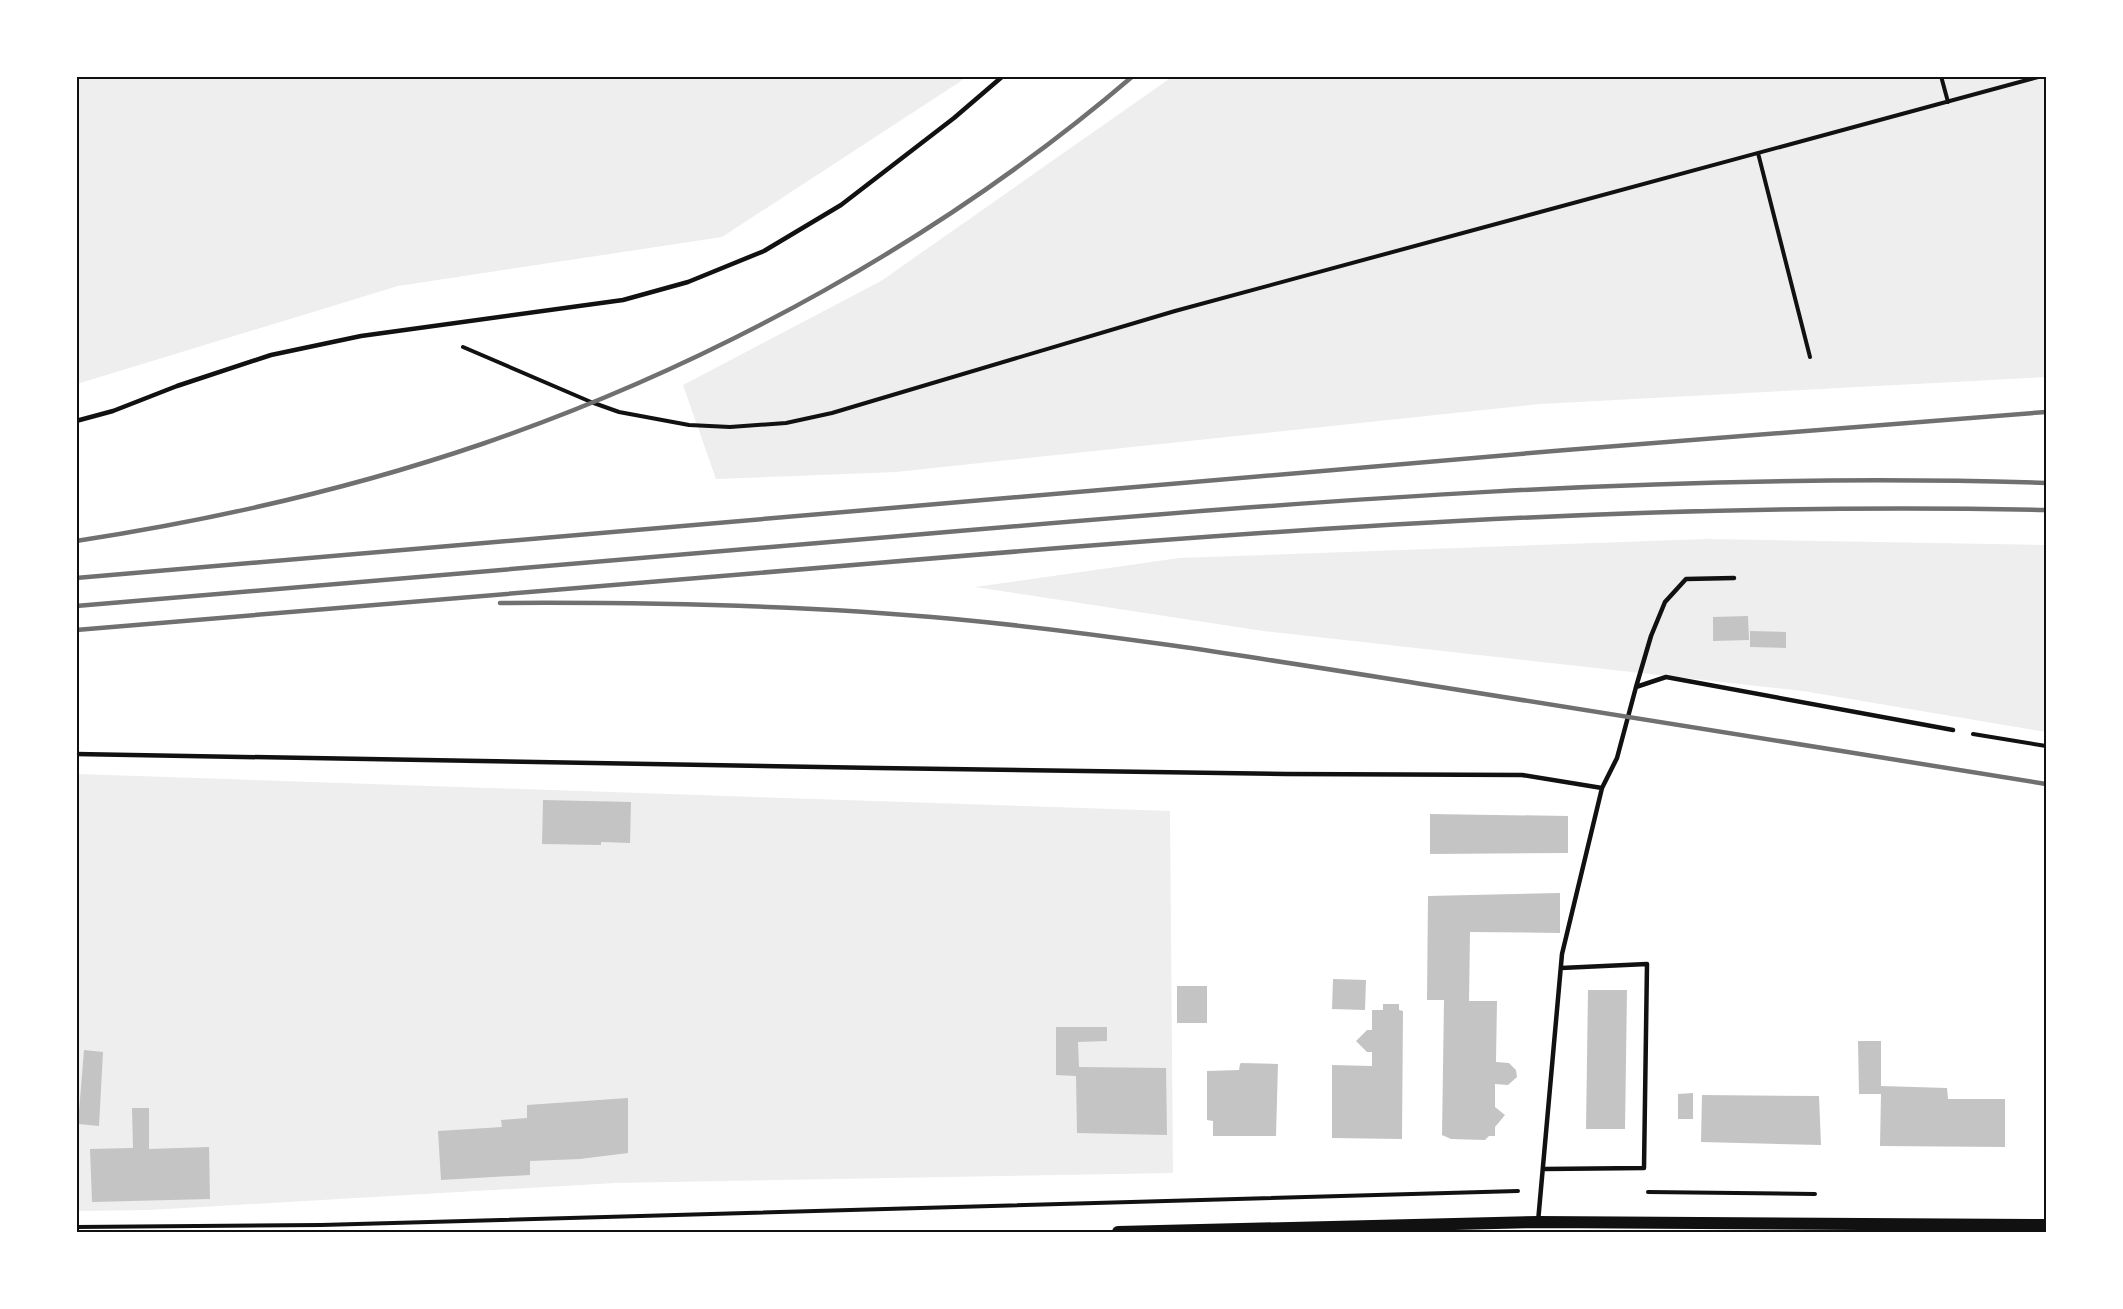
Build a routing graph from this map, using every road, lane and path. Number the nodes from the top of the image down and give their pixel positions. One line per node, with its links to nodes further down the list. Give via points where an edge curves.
1 (1003, 76): 8 (lane, via 841,205 764,250 688,282 623,300 372,334 271,355)
2 (1941, 76): 4 (path)
3 (2042, 76): 4 (path)
4 (1948, 102): 5 (path)
5 (1758, 153): 6 (path, via 1175,311 832,413 786,423 689,425 619,412); 7 (path)
6 (462, 346)
7 (1810, 357)
8 (76, 421)
9 (1734, 578): 10 (lane, via 1686,579 1679,586 1665,602)
10 (1636, 687): 11 (lane, via 1666,677); 14 (lane, via 1617,758)
11 (1953, 730): 12 (path)
12 (2046, 746)
13 (76, 754): 14 (lane, via 1521,775)
14 (1602, 788): 15 (lane)
15 (1561, 968): 16 (lane); 16 (lane, via 1647,964 1644,1168)
16 (1544, 1168): 17 (lane)
17 (1542, 1190): 20 (lane); 22 (path, via 321,1225)
18 (1644, 1192): 19 (path)
19 (1823, 1194)
20 (1538, 1222): 21 (main road); 23 (main road)
21 (2046, 1225)
22 (76, 1227)
23 (1118, 1233)

